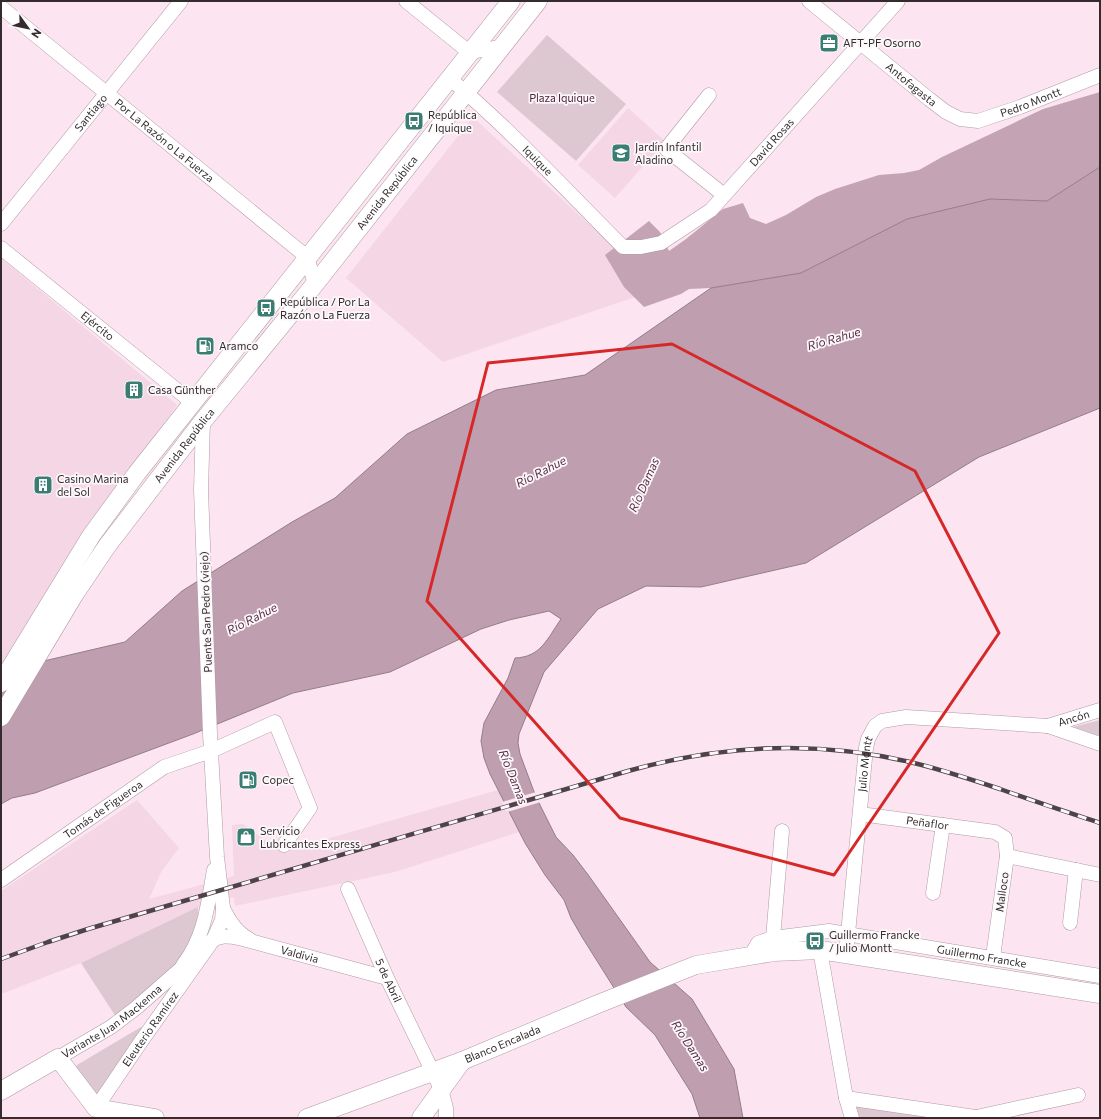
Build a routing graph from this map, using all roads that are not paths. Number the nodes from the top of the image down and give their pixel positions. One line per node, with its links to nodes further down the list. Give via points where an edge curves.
1 (181, 1): 14 (street, Santiago)
2 (406, 1): 10 (street)
3 (511, 1): 10 (main road, Avenida República)
4 (809, 1): 8 (street, Antofagasta)
5 (898, 1): 8 (street, David Rosas)
6 (529, 5): 9 (main road, Avenida República)
7 (1, 7): 14 (street, Por La Razón o La Fuerza)
8 (860, 44): 16 (street, Antofagasta, via 946,112); 17 (street, David Rosas)
9 (501, 47): 10 (street); 13 (main road, Avenida República)
10 (469, 52): 12 (main road, Avenida República)
11 (1100, 75): 16 (street, Pedro Montt, via 978,121)
12 (449, 78): 13 (street, Iquique); 21 (main road, Avenida República)
13 (465, 92): 19 (street, Iquique, via 525,148); 22 (main road, Avenida República)
14 (107, 93): 18 (street, Santiago); 21 (street, Por La Razón o La Fuerza)
15 (709, 95): 17 (street, via 666,149)
16 (960, 119)
17 (724, 195): 19 (street, David Rosas, via 711,210 661,243)
18 (1, 224)
19 (623, 247)
20 (1, 248): 23 (street, Ejército)
21 (307, 257): 22 (street); 23 (main road, Avenida República)
22 (315, 284): 24 (main road, Avenida República)
23 (193, 403): 25 (main road, Avenida República, via 137,473 80,552)
24 (203, 421): 27 (main road, Avenida República, via 107,546); 29 (street, Puente San Pedro (viejo), via 201,490)
25 (1, 683)
26 (1100, 710): 28 (street, Ancón)
27 (1, 717)
28 (1048, 726): 30 (street); 32 (street, Julio Montt, via 906,717 882,721 875,726 868,739)
29 (210, 734): 31 (street, Eleuterio Ramírez)
30 (1100, 744)
31 (211, 751): 36 (street, Tomás de Figueroa, via 275,722 310,808); 38 (street, Eleuterio Ramírez); 41 (street, Tomás de Figueroa, via 164,767)
32 (860, 814): 33 (street, Peñaflor); 47 (street, Julio Montt)
33 (942, 825): 35 (street, Peñaflor); 43 (street)
34 (782, 831): 49 (street)
35 (995, 832): 37 (street, Malloco, via 1005,838)
36 (284, 846)
37 (1007, 856): 39 (street); 55 (street, Malloco)
38 (217, 857): 44 (street, Eleuterio Ramírez); 45 (street, Eleuterio Ramírez)
39 (1076, 870): 40 (street); 46 (street)
40 (1100, 875)
41 (1, 880)
42 (348, 889): 58 (street, 5 de Abril)
43 (933, 893)
44 (208, 902): 50 (street, Eleuterio Ramírez, via 213,921); 59 (street, via 205,923 197,942)
45 (223, 908): 50 (street, Eleuterio Ramírez, via 222,920); 51 (street, via 232,925)
46 (1070, 923)
47 (849, 933): 49 (street, Guillermo Francke, via 829,931); 53 (street, Julio Montt); 55 (street, Guillermo Francke)
48 (232, 937): 50 (street, Valdivia, via 223,936); 51 (street, Valdivia); 61 (street, via 217,946 160,1026)
49 (773, 938): 54 (street, Guillermo Francke, via 758,943)
50 (213, 940): 59 (street, Variante Juan Mackenna); 61 (street, Eleuterio Ramírez)
51 (256, 942): 58 (street, Valdivia)
52 (820, 950): 53 (main road, Guillermo Francke); 54 (main road, Guillermo Francke); 68 (street)
53 (846, 954): 60 (main road, Guillermo Francke)
54 (754, 955): 56 (main road, Guillermo Francke)
55 (994, 957): 57 (street, Guillermo Francke)
56 (696, 965): 63 (main road, Blanco Encalada)
57 (1100, 976)
58 (387, 978): 64 (street, 5 de Abril)
59 (168, 981): 62 (street, Variante Juan Mackenna, via 111,1026)
60 (1100, 994)
61 (140, 1043): 69 (street, Eleuterio Ramírez)
62 (58, 1058): 66 (main road, Variante Juan Mackenna); 69 (main road)
63 (462, 1061): 64 (main road, Blanco Encalada); 65 (main road)
64 (432, 1072): 65 (street, 5 de Abril); 71 (main road, Blanco Encalada)
65 (441, 1089): 72 (main road); 73 (street, 5 de Abril)
66 (1, 1091)
67 (1078, 1094): 75 (street)
68 (846, 1098): 74 (street); 75 (street)
69 (93, 1113): 70 (main road)
70 (155, 1118)
71 (307, 1118)
72 (421, 1118)
73 (446, 1118)
74 (852, 1118)
75 (973, 1118)

